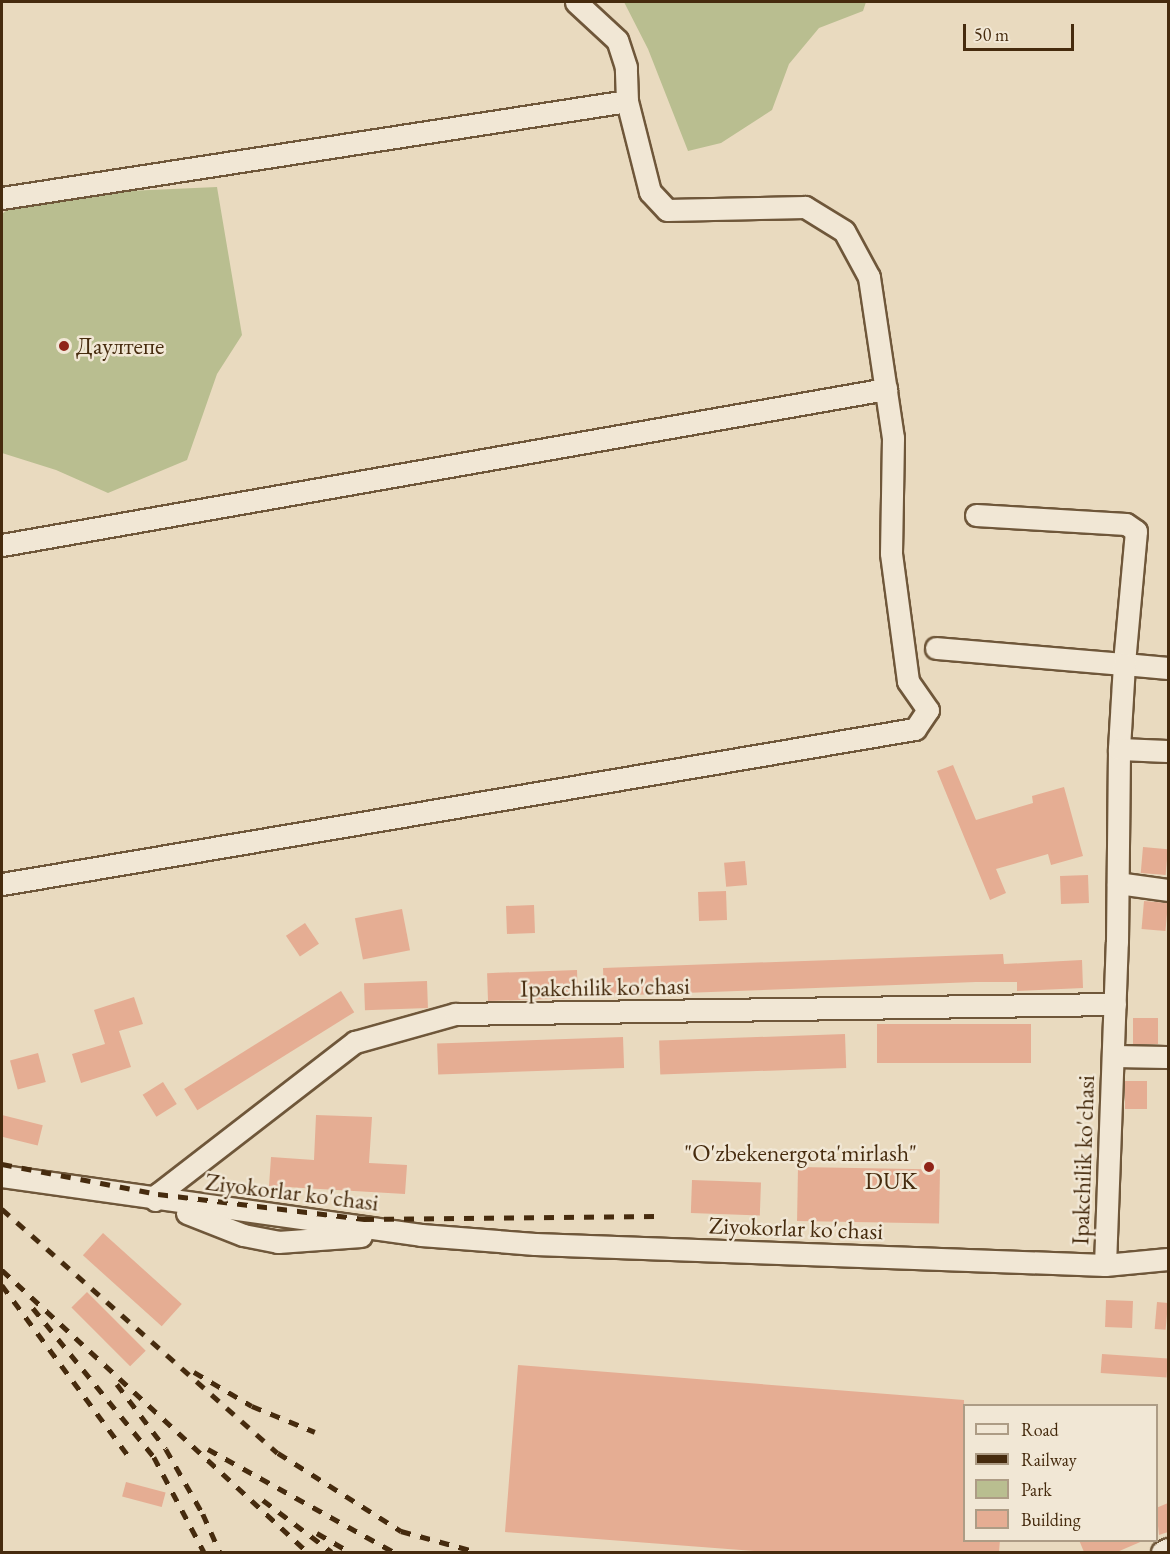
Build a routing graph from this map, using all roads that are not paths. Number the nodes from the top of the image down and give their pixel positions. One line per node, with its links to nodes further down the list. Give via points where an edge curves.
1 (576, 2): 2 (street, via 617,40 626,67)
2 (627, 101): 3 (street); 4 (street, via 650,192 667,210 805,207 844,231 869,277)
3 (2, 198)
4 (886, 389): 6 (street); 13 (street, via 893,438 891,553 908,681 928,710 915,729)
5 (976, 515): 8 (street, Ipakchilik ko'chasi, via 1126,524 1136,531)
6 (2, 544)
7 (936, 648): 8 (street)
8 (1124, 664): 9 (street); 10 (street, Ipakchilik ko'chasi)
9 (1168, 668)
10 (1119, 749): 11 (street); 12 (street, Ipakchilik ko'chasi)
11 (1168, 751)
12 (1118, 883): 14 (street); 15 (street, Ipakchilik ko'chasi)
13 (2, 884)
14 (1168, 890)
15 (1115, 1004): 16 (street, Ipakchilik ko'chasi); 19 (street, Ipakchilik ko'chasi, via 455,1014 355,1042)
16 (1113, 1056): 17 (street, Ipakchilik ko'chasi); 21 (street, Ipakchilik ko'chasi)
17 (1168, 1057)
18 (2, 1176): 19 (street, Ziyokorlar ko'chasi)
19 (155, 1200): 21 (street, Ziyokorlar ko'chasi, via 421,1235 535,1244)
20 (1168, 1259): 21 (street, Ziyokorlar ko'chasi)
21 (1105, 1265)
22 (1168, 1549): 23 (street)
23 (1161, 1552)

